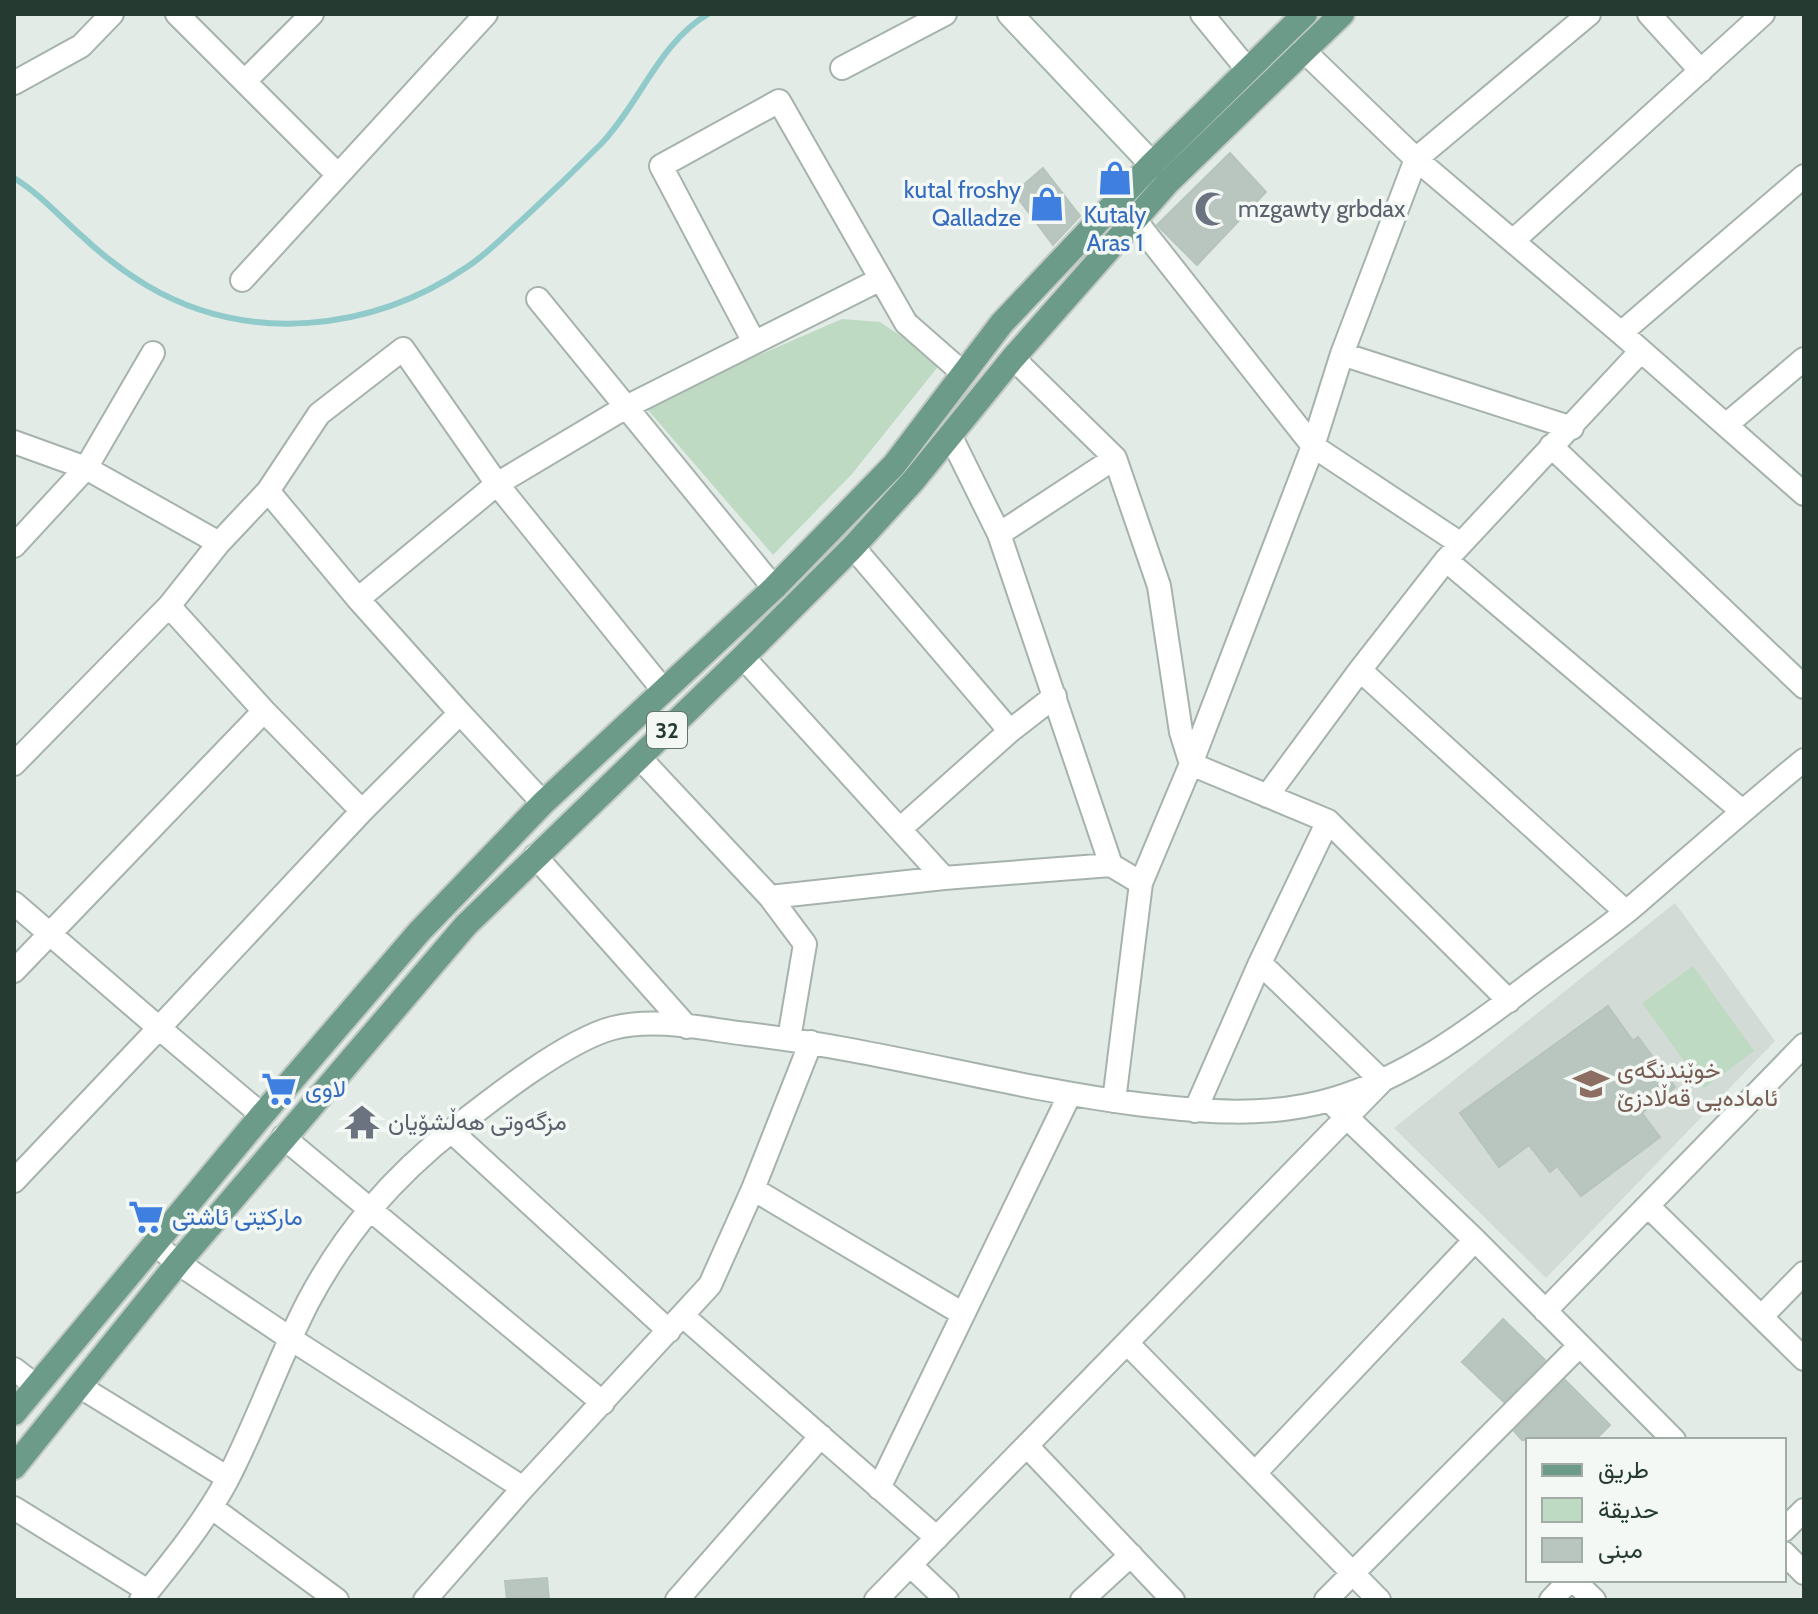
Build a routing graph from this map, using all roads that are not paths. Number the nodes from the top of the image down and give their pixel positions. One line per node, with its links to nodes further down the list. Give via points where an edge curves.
1 (112, 14): 18 (street, via 81,46)
2 (177, 14): 17 (street)
3 (312, 14): 17 (street)
4 (486, 14): 21 (street)
5 (945, 14): 14 (street)
6 (1010, 14): 20 (street)
7 (1202, 14): 15 (street)
8 (1305, 14): 15 (main road, 32)
9 (1342, 14): 13 (main road, 32)
10 (1589, 14): 19 (street)
11 (1649, 14): 16 (street)
12 (1763, 14): 16 (street)
13 (1303, 50): 19 (street); 23 (main road, 32)
14 (842, 68)
15 (1247, 69): 20 (main road, 32)
16 (1701, 71): 25 (street)
17 (245, 81): 21 (street)
18 (14, 83)
19 (1416, 159): 25 (street); 33 (street)
20 (1152, 164): 23 (street); 36 (main road, 32, via 1002,323)
21 (337, 174): 26 (street)
22 (1804, 176): 29 (street)
23 (1168, 182): 24 (main road, 32)
24 (1135, 220): 34 (main road, 32); 42 (street)
25 (1513, 241): 29 (street)
26 (242, 280)
27 (879, 280): 30 (street); 30 (street, via 779,101 661,166); 36 (street, via 906,323)
28 (538, 299): 37 (street)
29 (1621, 333): 31 (street)
30 (754, 342): 37 (street)
31 (1641, 351): 38 (street); 39 (street)
32 (153, 353): 45 (street)
33 (1342, 354): 39 (street); 42 (street)
34 (1013, 358): 40 (main road, 32); 44 (street)
35 (1804, 359): 38 (street)
36 (963, 373): 54 (main road, 32, via 894,465)
37 (626, 407): 46 (street); 54 (street)
38 (1726, 425): 48 (street)
39 (1572, 428): 43 (street)
40 (950, 435): 49 (street); 52 (main road, 32)
41 (14, 442): 45 (street)
42 (1313, 446): 53 (street); 68 (street)
43 (1551, 446): 53 (street); 59 (street)
44 (1115, 458): 49 (street); 68 (street, via 1159,586 1181,732)
45 (86, 468): 50 (street); 51 (street)
46 (497, 484): 47 (street, via 403,349 319,414); 55 (street); 60 (street)
47 (268, 491): 50 (street); 55 (street)
48 (1804, 494)
49 (999, 534): 61 (street)
50 (219, 543): 56 (street)
51 (14, 546)
52 (853, 547): 57 (main road, 32); 64 (street)
53 (1454, 552): 58 (street); 72 (street)
54 (774, 588): 60 (main road, 32)
55 (358, 599): 63 (street)
56 (169, 606): 62 (street); 67 (street)
57 (743, 657): 65 (main road, 32); 74 (street)
58 (1360, 670): 69 (street); 81 (street)
59 (1804, 687)
60 (664, 691): 70 (main road, 32)
61 (1055, 696): 64 (street); 76 (street)
62 (264, 711): 71 (street); 82 (street)
63 (460, 713): 70 (street); 71 (street)
64 (1010, 731): 74 (street)
65 (639, 757): 75 (main road, 32); 79 (street)
66 (1804, 760): 72 (street)
67 (14, 764)
68 (1191, 764): 69 (street); 78 (street)
69 (1267, 796): 73 (street)
70 (543, 803): 96 (main road, 32, via 419,932)
71 (362, 811): 87 (street)
72 (1742, 811): 81 (street)
73 (1328, 821): 83 (street); 85 (street)
74 (900, 829): 77 (street)
75 (535, 856): 86 (street); 99 (main road, 32, via 466,925)
76 (1111, 865): 77 (street); 78 (street)
77 (944, 878): 79 (street)
78 (1141, 883): 93 (street)
79 (770, 897): 88 (street, via 805,944)
80 (14, 903): 82 (street)
81 (1626, 912): 85 (street)
82 (49, 935): 84 (street); 87 (street)
83 (1260, 963): 91 (street); 95 (street)
84 (14, 971)
85 (1509, 1001): 91 (street)
86 (687, 1027): 88 (street); 98 (street, via 643,1024 606,1030 517,1083)
87 (159, 1028): 96 (street); 100 (street)
88 (789, 1039): 89 (street)
89 (811, 1042): 92 (street); 101 (street)
90 (1804, 1045): 102 (street)
91 (1382, 1081): 94 (street); 97 (street)
92 (1070, 1094): 93 (street); 109 (street)
93 (1114, 1101): 95 (street)
94 (1330, 1101): 95 (street, via 1258,1111); 97 (street)
95 (1195, 1111)
96 (262, 1115): 105 (main road, 32)
97 (1347, 1117): 104 (street); 113 (street)
98 (451, 1131): 103 (street); 111 (street)
99 (283, 1137): 103 (street); 106 (main road, 32)
100 (14, 1181)
101 (753, 1189): 109 (street); 111 (street, via 710,1285)
102 (1648, 1206): 108 (street); 110 (street)
103 (369, 1209): 112 (street, via 327,1269); 119 (street)
104 (1475, 1240): 108 (street); 125 (street)
105 (155, 1244): 106 (street); 117 (main road, 32)
106 (178, 1263): 112 (street); 118 (main road, 32)
107 (1804, 1273): 110 (street)
108 (1545, 1311): 114 (street)
109 (963, 1314): 128 (street)
110 (1761, 1317): 115 (street)
111 (676, 1324): 119 (street); 121 (street)
112 (291, 1339): 126 (street); 127 (street)
113 (1127, 1343): 123 (street); 125 (street)
114 (1579, 1346): 122 (street); 138 (street)
115 (1804, 1359)
116 (14, 1369): 117 (street)
117 (36, 1386): 120 (main road, 32)
118 (79, 1386): 124 (main road, 32); 126 (street)
119 (603, 1403): 127 (street)
120 (14, 1413)
121 (821, 1436): 128 (street); 144 (street)
122 (1672, 1438)
123 (1027, 1446): 133 (street); 134 (street)
124 (14, 1467)
125 (1255, 1473): 138 (street)
126 (228, 1478): 129 (street)
127 (523, 1488): 143 (street)
128 (879, 1488): 133 (street)
129 (211, 1507): 141 (street); 142 (street)
130 (14, 1508): 141 (street)
131 (1804, 1510): 132 (street)
132 (1786, 1528)
133 (937, 1538): 136 (street)
134 (1131, 1555): 147 (street); 148 (street)
135 (1786, 1555): 137 (street)
136 (910, 1565): 145 (street); 146 (street)
137 (1804, 1573)
138 (1353, 1574): 149 (street); 150 (street)
139 (1570, 1582): 151 (street)
140 (1574, 1582): 152 (street)
141 (144, 1596)
142 (337, 1600)
143 (425, 1600)
144 (677, 1600)
145 (876, 1600)
146 (947, 1600)
147 (1082, 1600)
148 (1173, 1600)
149 (1326, 1600)
150 (1379, 1600)
151 (1551, 1600)
152 (1594, 1600)

